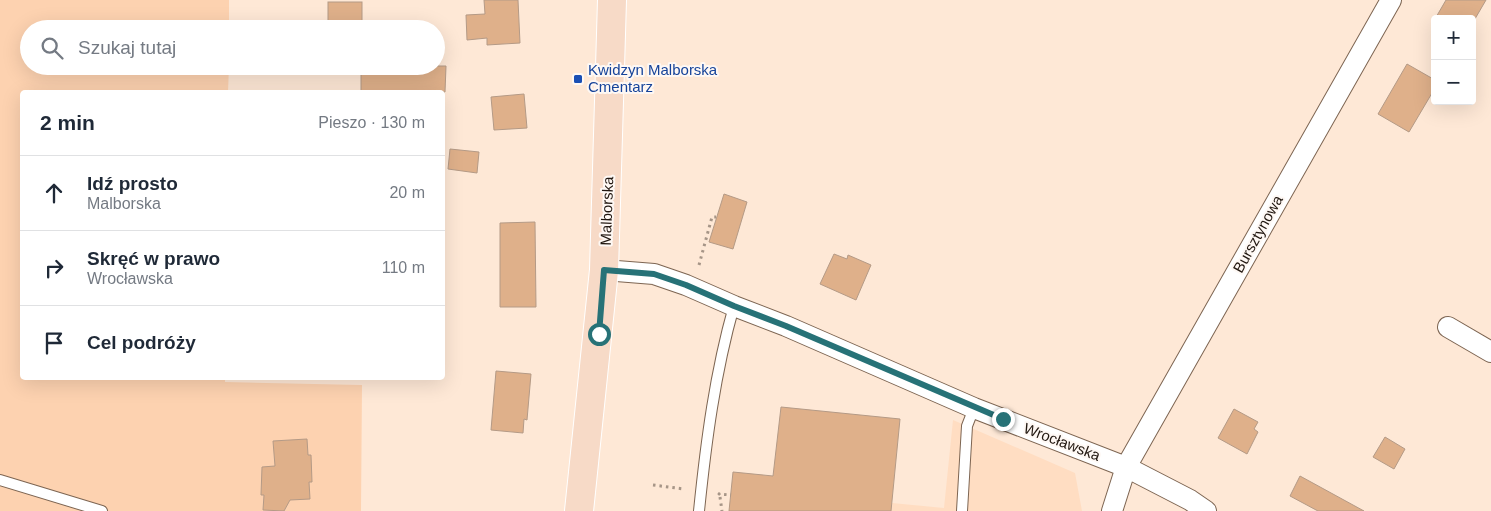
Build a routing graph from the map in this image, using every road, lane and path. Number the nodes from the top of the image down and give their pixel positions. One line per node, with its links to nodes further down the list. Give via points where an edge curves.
1 (612, 0): 5 (main road, Malborska)
2 (1391, 0): 10 (street, Bursztynowa)
3 (716, 218): 4 (path, via 712,217)
4 (698, 269)
5 (604, 270): 6 (street, Wrocławska, via 654,274); 13 (main road, Malborska)
6 (734, 306): 9 (street, Wrocławska); 14 (lane, via 723,345)
7 (1448, 327): 8 (street)
8 (1491, 352)
9 (974, 408): 10 (street, Wrocławska); 15 (lane, via 967,426)
10 (1126, 467): 16 (street, Bursztynowa); 17 (street, Wrocławska)
11 (0, 480): 12 (lane)
12 (102, 511)
13 (579, 511)
14 (699, 511)
15 (962, 511)
16 (1112, 511)
17 (1206, 511)

